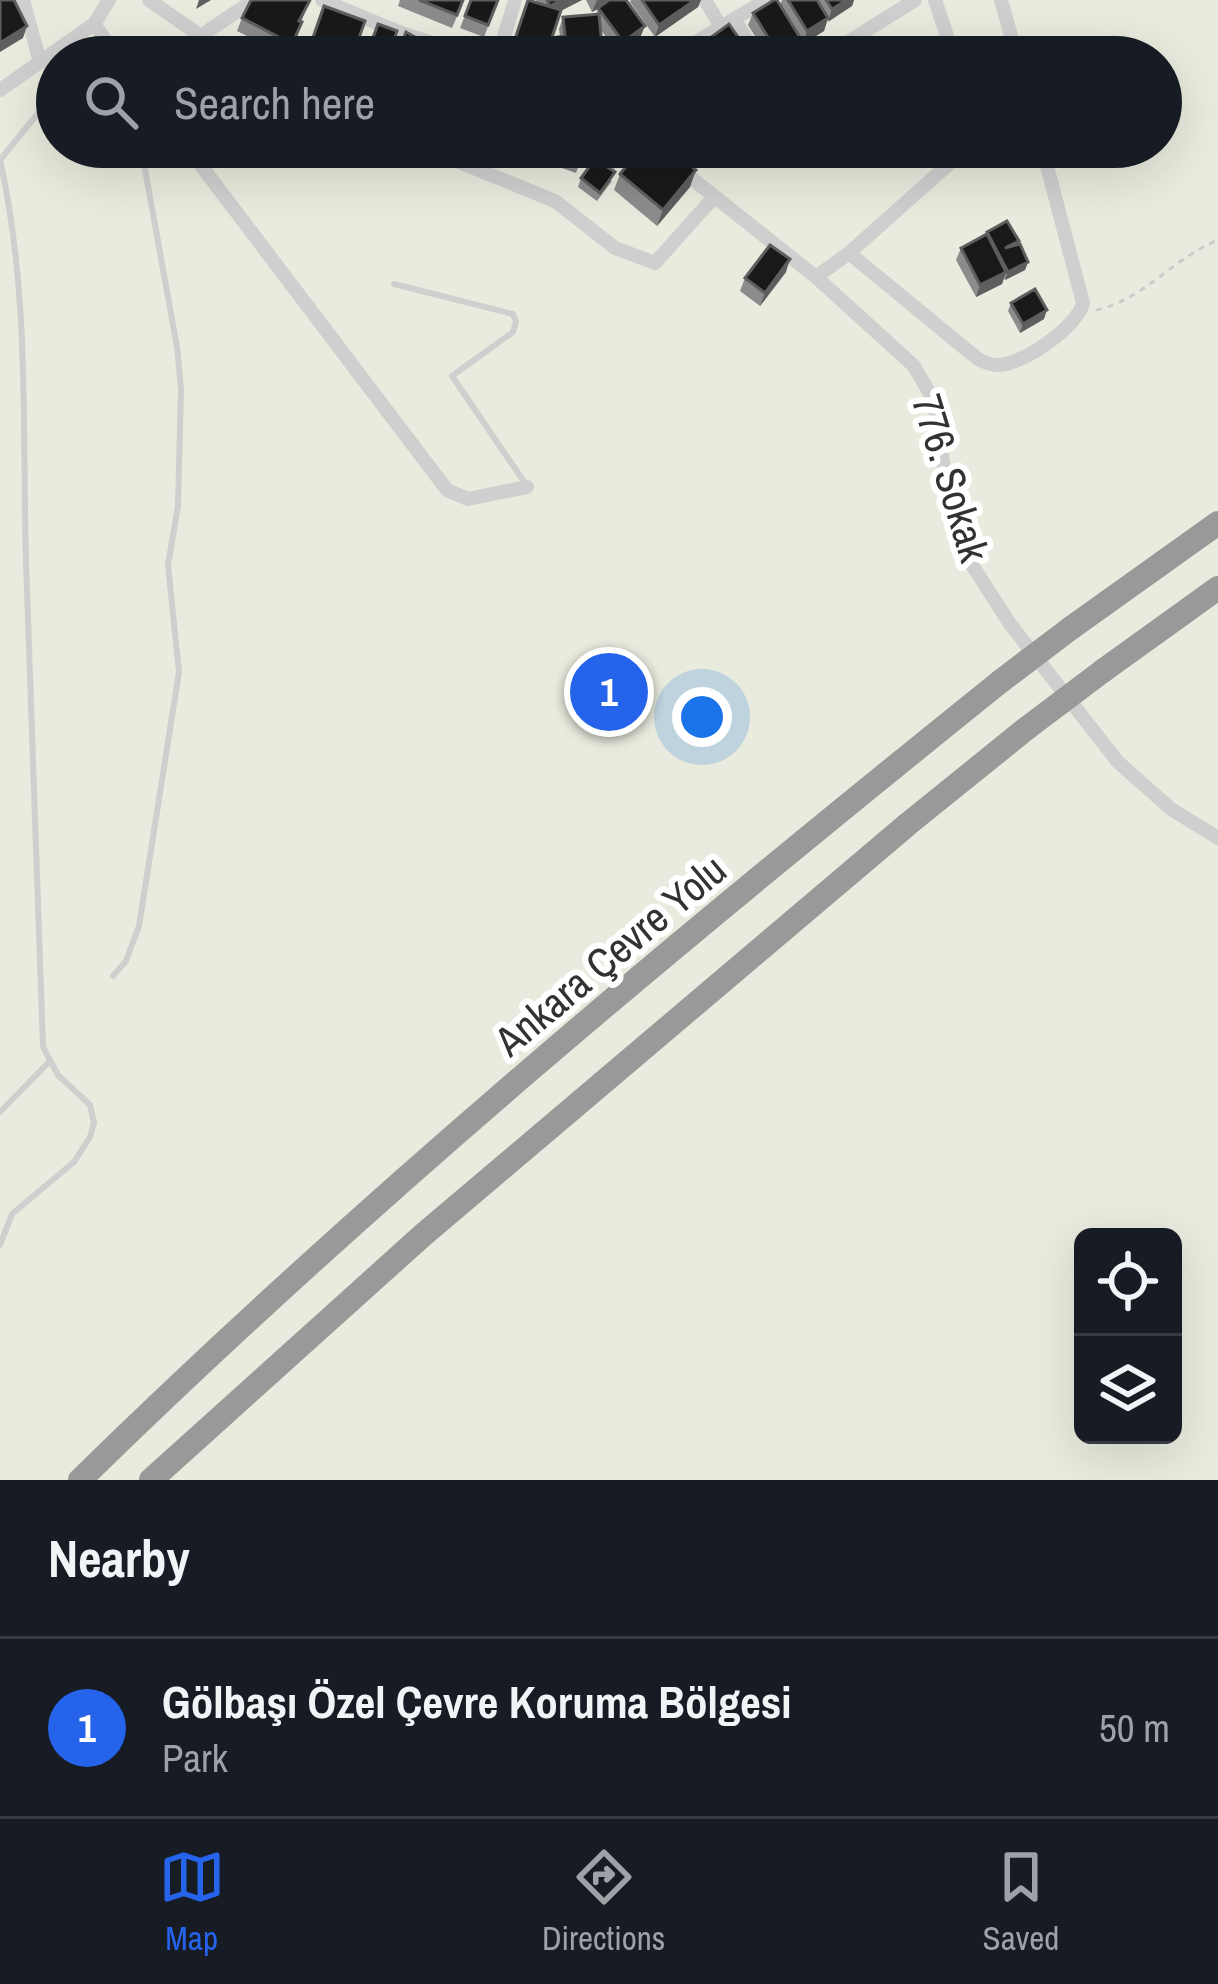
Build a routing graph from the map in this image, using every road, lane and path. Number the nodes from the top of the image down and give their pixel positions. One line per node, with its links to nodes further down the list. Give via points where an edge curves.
1 (23, 0): 25 (street)
2 (110, 0): 13 (street)
3 (149, 0): 16 (street)
4 (254, 0): 17 (street)
5 (322, 0): 18 (street)
6 (515, 0): 19 (street)
7 (705, 0): 12 (street)
8 (766, 0): 12 (street)
9 (915, 0): 22 (street)
10 (935, 0): 23 (street)
11 (1001, 0): 24 (street)
12 (727, 24): 20 (street); 21 (street)
13 (94, 25): 14 (street); 15 (street)
14 (78, 36)
15 (102, 36)
16 (198, 36)
17 (200, 36)
18 (410, 36)
19 (504, 36)
20 (707, 36)
21 (738, 36)
22 (858, 36)
23 (947, 36)
24 (1011, 36)
25 (36, 47)
26 (36, 65): 27 (street)
27 (0, 90)
28 (36, 111): 29 (lane)
29 (0, 160): 47 (lane, via 23,309 38,942)
30 (145, 168): 46 (lane, via 180,372 178,506 168,565 179,672 139,926)
31 (203, 168): 42 (street, via 447,490 468,499)
32 (478, 168): 36 (street, via 555,201 615,248 655,263)
33 (678, 168): 36 (street, 776. Sokak)
34 (945, 168): 38 (street)
35 (1048, 168): 41 (street)
36 (714, 196): 39 (street, 776. Sokak)
37 (1218, 240): 41 (path, via 1127,300)
38 (850, 253): 39 (street); 41 (street, via 993,364 1046,343)
39 (816, 277): 45 (street, 776. Sokak, via 914,366 934,401 967,557 1010,623 1118,762)
40 (394, 284): 42 (lane, via 513,314 513,332 452,376)
41 (1082, 311)
42 (527, 487)
43 (1218, 523): 50 (highway, Ankara Çevre Yolu, bridge, via 858,797 392,1191)
44 (1218, 587): 53 (highway, bridge, via 1027,728 627,1060)
45 (1218, 838)
46 (113, 976)
47 (50, 1062): 48 (lane); 49 (lane, via 90,1106 94,1124 74,1162 12,1214)
48 (0, 1112)
49 (0, 1245)
50 (117, 1444): 51 (highway); 52 (highway, Ankara Çevre Yolu)
51 (69, 1480)
52 (80, 1480)
53 (151, 1480)

